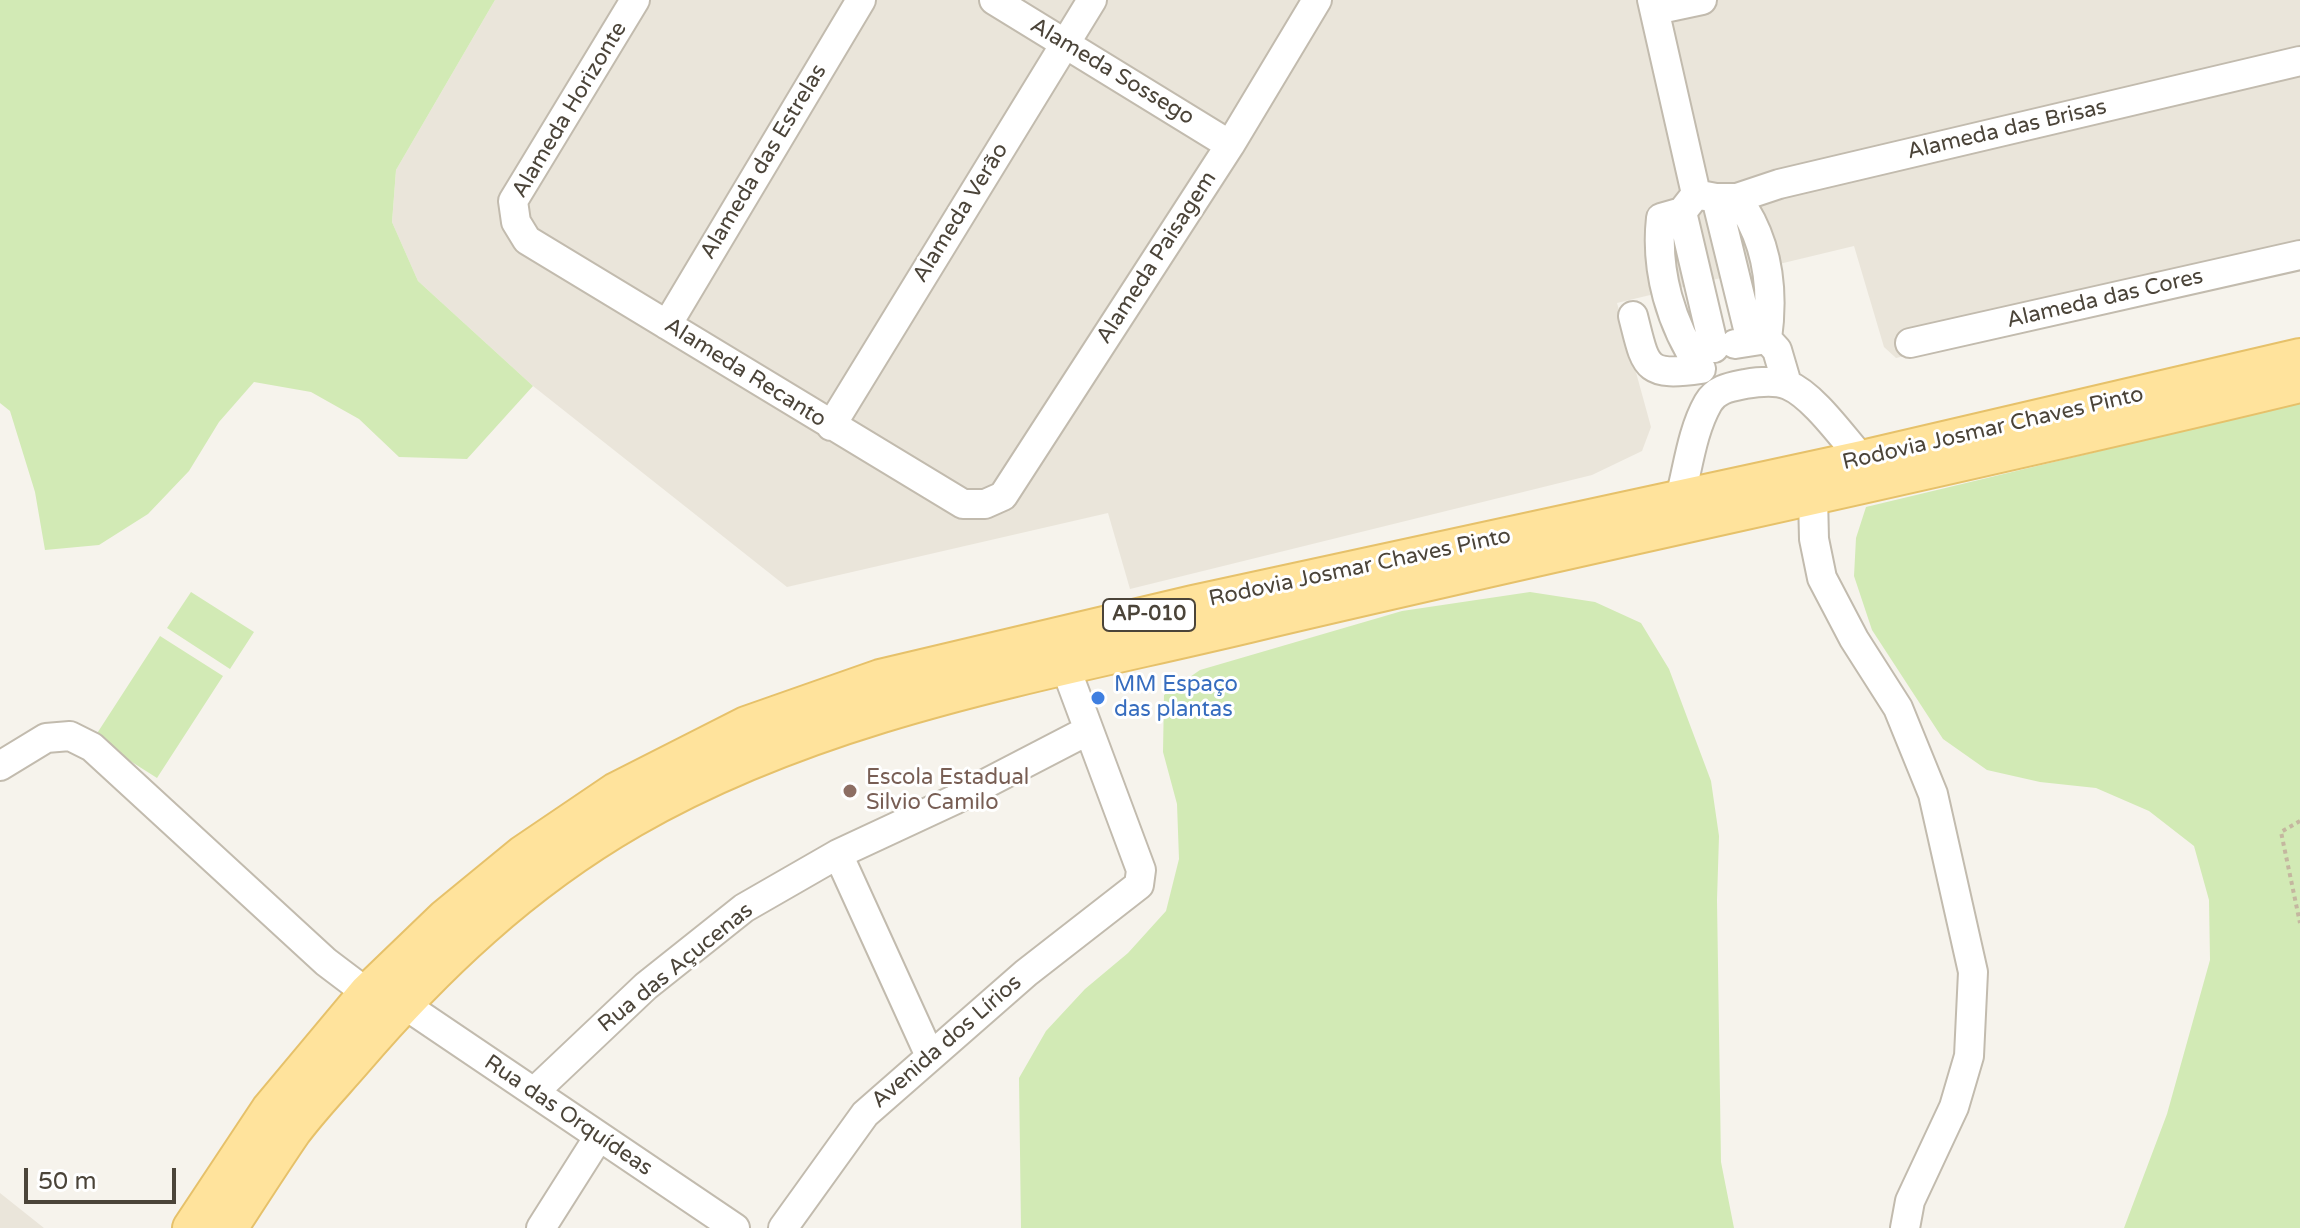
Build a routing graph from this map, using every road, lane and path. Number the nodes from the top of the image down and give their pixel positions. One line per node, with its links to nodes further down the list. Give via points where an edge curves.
1 (635, 0): 12 (street, Alameda Horizonte, via 513,201)
2 (861, 0): 15 (street, Alameda das Estrelas)
3 (994, 0): 8 (street, Alameda Sossego)
4 (1092, 0): 8 (street, Alameda Verão)
5 (1317, 0): 10 (street, Alameda Paisagem)
6 (1702, 0): 7 (street)
7 (1654, 5): 11 (street)
8 (1065, 44): 10 (street, Alameda Sossego); 24 (street, Alameda Verão)
9 (2300, 61): 11 (street, Alameda das Brisas)
10 (1230, 145): 28 (street, Alameda Paisagem, via 1003,496)
11 (1708, 201): 16 (street, via 1751,216 1768,267 1772,307); 19 (street)
12 (516, 222): 15 (street, Alameda Recanto, via 527,240)
13 (2300, 255): 17 (street, Alameda das Cores)
14 (1633, 316): 19 (street, via 1643,355 1660,371 1673,373)
15 (667, 325): 24 (street, Alameda Recanto)
16 (1759, 340): 19 (street); 20 (street, via 1777,350)
17 (1910, 343)
18 (2300, 357): 23 (main road, Rodovia Josmar Chaves Pinto / AP-010)
19 (1708, 358): 22 (street)
20 (1787, 384): 22 (street, via 1737,386 1718,391); 25 (street)
21 (2300, 384): 23 (main road, Rodovia Josmar Chaves Pinto / AP-010)
22 (1709, 401): 27 (street)
23 (2135, 410): 25 (main road, Rodovia Josmar Chaves Pinto / AP-010); 26 (main road, Rodovia Josmar Chaves Pinto / AP-010)
24 (831, 426): 28 (street, Alameda Recanto, via 963,504)
25 (1862, 459): 27 (main road, Rodovia Josmar Chaves Pinto / AP-010)
26 (1813, 497): 29 (main road, Rodovia Josmar Chaves Pinto / AP-010); 46 (street, via 1822,578 1898,708 1933,794 1973,972 1969,1056 1954,1107 1910,1201)
27 (1680, 498): 29 (main road, Rodovia Josmar Chaves Pinto / AP-010)
28 (985, 504)
29 (1197, 620): 30 (main road, Rodovia Josmar Chaves Pinto / AP-010); 36 (main road, Rodovia Josmar Chaves Pinto / AP-010, via 880,678 746,725 616,791 523,854 445,918)
30 (1065, 666): 31 (street); 37 (main road, Rodovia Josmar Chaves Pinto / AP-010, via 890,710 757,756 645,812 541,879 465,940)
31 (1087, 731): 34 (street, Rua das Açucenas); 38 (street, Avenida dos Lírios, via 1141,870 1139,885)
32 (0, 766): 36 (street, via 46,738 70,736 92,747 326,962)
33 (2300, 821): 35 (path, via 2281,832)
34 (838, 854): 38 (street); 39 (street, Rua das Açucenas, via 744,908 646,986)
35 (2300, 923)
36 (367, 993): 41 (main road, Rodovia Josmar Chaves Pinto / AP-010, via 270,1109)
37 (402, 1003): 39 (street, Rua das Orquídeas); 42 (main road, Rodovia Josmar Chaves Pinto / AP-010, via 296,1128)
38 (930, 1056): 45 (street, Avenida dos Lírios, via 865,1114)
39 (534, 1092): 40 (street, Rua das Orquídeas)
40 (598, 1138): 43 (street); 44 (street, Rua das Orquídeas)
41 (191, 1228)
42 (229, 1228)
43 (541, 1228)
44 (735, 1228)
45 (783, 1228)
46 (1905, 1228)

